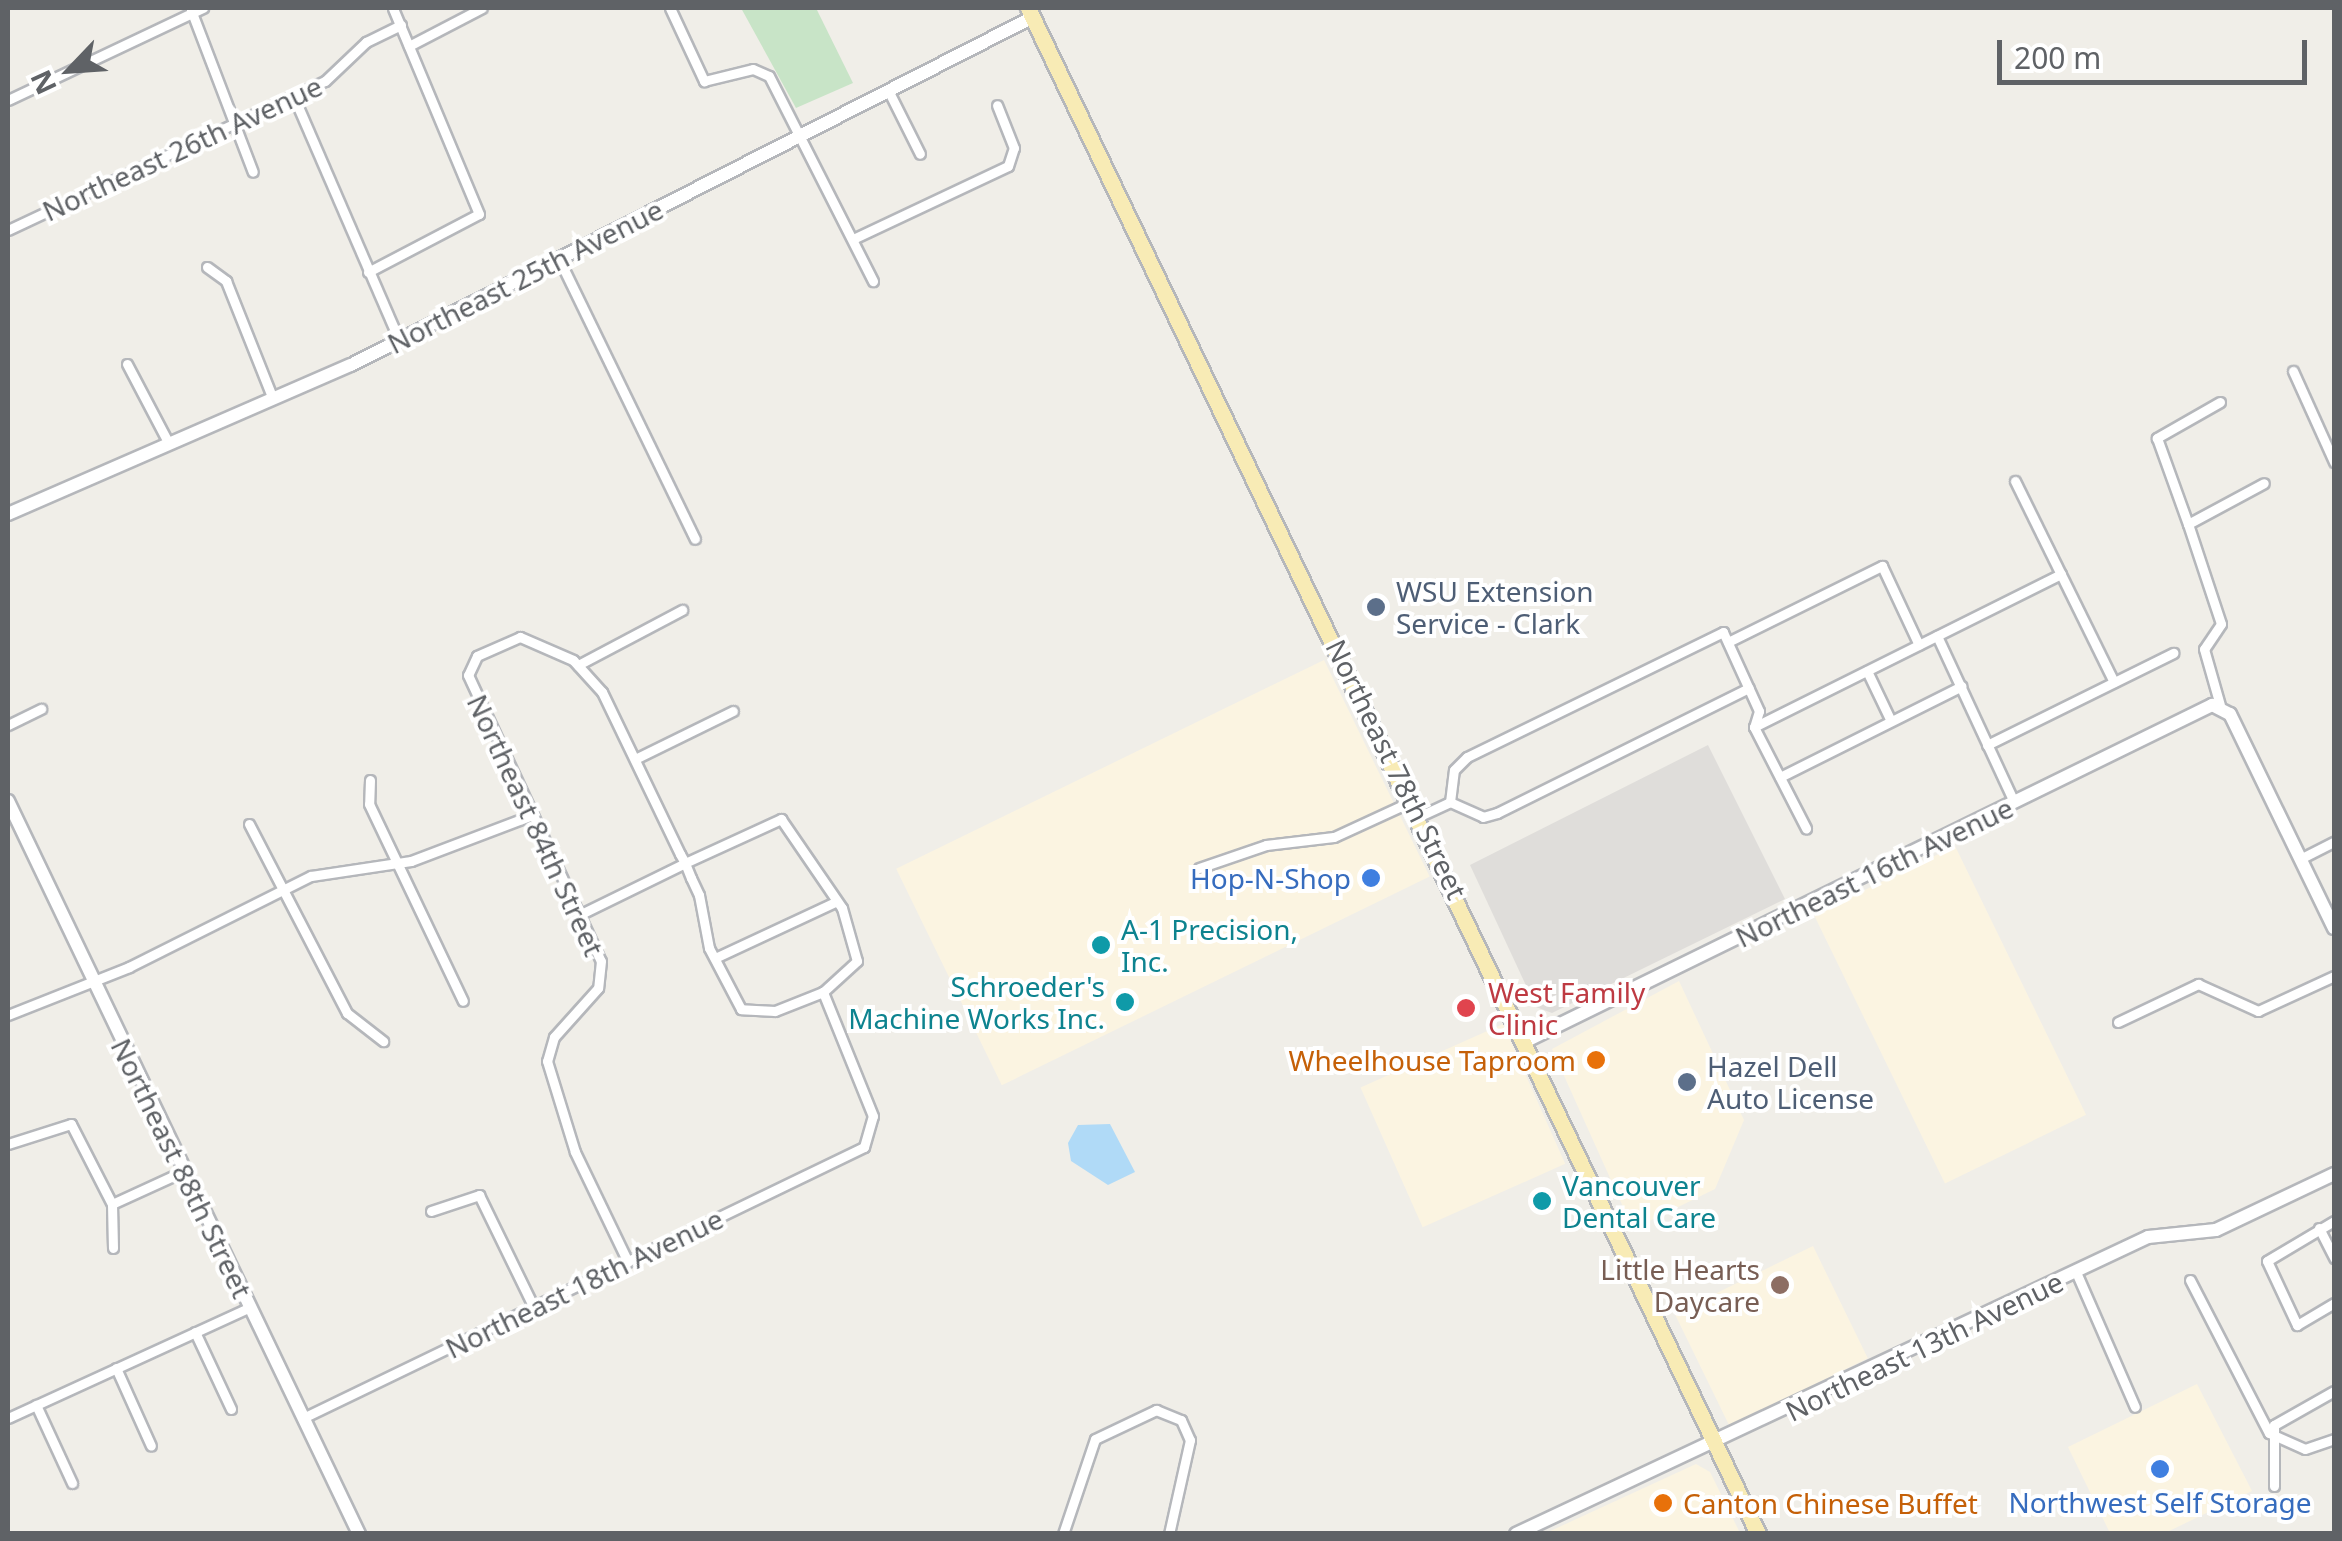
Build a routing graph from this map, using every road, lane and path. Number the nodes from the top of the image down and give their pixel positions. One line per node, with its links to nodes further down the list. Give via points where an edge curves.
1 (204, 8): 5 (street)
2 (393, 8): 7 (street)
3 (482, 8): 8 (street)
4 (670, 8): 14 (street, via 704,80 766,73)
5 (191, 10): 11 (street); 13 (street)
6 (1031, 12): 9 (street, Northeast 25th Avenue); 56 (main road, Northeast 78th Street)
7 (401, 25): 8 (street); 10 (street, Northeast 26th Avenue)
8 (409, 46): 21 (street, via 479,214)
9 (889, 92): 14 (street, Northeast 25th Avenue); 15 (street)
10 (293, 95): 13 (street, Northeast 26th Avenue); 21 (street)
11 (8, 100)
12 (997, 106): 18 (street, via 1014,148 1008,166)
13 (238, 120): 16 (street); 17 (street, Northeast 26th Avenue)
14 (798, 138): 18 (street); 19 (street, Northeast 25th Avenue)
15 (920, 154)
16 (252, 172)
17 (8, 230)
18 (853, 239): 22 (street)
19 (558, 259): 23 (street, Northeast 25th Avenue); 34 (street)
20 (208, 267): 26 (street, via 226,281)
21 (368, 272): 23 (street)
22 (872, 281)
23 (399, 340): 26 (street, Northeast 25th Avenue)
24 (127, 364): 28 (street)
25 (2293, 372): 29 (street)
26 (273, 399): 28 (street, Northeast 25th Avenue)
27 (2220, 402): 33 (street, via 2156,438)
28 (169, 444): 32 (street, Northeast 25th Avenue)
29 (2334, 462)
30 (2014, 481): 35 (street)
31 (2264, 483): 33 (street)
32 (8, 514)
33 (2188, 524): 46 (street, via 2221,624 2204,649)
34 (695, 539)
35 (2061, 574): 37 (street); 43 (street)
36 (682, 610): 41 (street)
37 (1937, 636): 39 (street); 44 (street)
38 (1728, 642): 39 (street, via 1882,566); 45 (street); 58 (street, via 1723,632 1468,757 1454,770)
39 (1920, 645): 42 (street)
40 (2172, 653): 43 (street)
41 (578, 665): 53 (street); 60 (street, Northeast 84th Street, via 510,639 477,656 468,675)
42 (1866, 671): 49 (street); 51 (street)
43 (2114, 682): 52 (street)
44 (1962, 686): 49 (street); 52 (street)
45 (1749, 688): 51 (street); 58 (street, via 1497,813 1483,817)
46 (2220, 704): 59 (street, Northeast 16th Avenue); 65 (street)
47 (41, 709): 50 (street)
48 (733, 711): 53 (street)
49 (1891, 721): 54 (street)
50 (8, 725)
51 (1754, 727): 54 (street)
52 (1986, 745): 59 (street)
53 (634, 759): 67 (street)
54 (1780, 777): 63 (street)
55 (370, 780): 66 (street, via 369,804)
56 (1412, 800): 61 (main road, Northeast 78th Street); 68 (street, via 1334,837 1256,847)
57 (8, 801): 75 (street, Northeast 88th Street)
58 (1450, 802): 61 (street)
59 (2014, 802): 80 (street, Northeast 16th Avenue)
60 (532, 815): 66 (street); 71 (street, Northeast 84th Street)
61 (1420, 816): 80 (main road, Northeast 78th Street)
62 (249, 824): 69 (street)
63 (1806, 828)
64 (2334, 842): 65 (street)
65 (2300, 859): 72 (street)
66 (397, 863): 69 (street, via 335,868); 77 (street)
67 (684, 863): 70 (street, via 781,819); 71 (street); 73 (street)
68 (1199, 868)
69 (286, 888): 75 (street, via 129,967); 81 (street, via 347,1012)
70 (834, 902): 73 (street); 76 (street, via 856,940 853,970)
71 (581, 914): 91 (street, Northeast 84th Street, via 602,976 554,1037 547,1061 575,1152)
72 (2334, 928)
73 (714, 958): 76 (street, via 732,1000 768,1014)
74 (2334, 976): 79 (street, via 2258,1011 2198,984)
75 (90, 977): 78 (street); 83 (street, Northeast 88th Street)
76 (824, 992): 91 (street, Northeast 18th Avenue, via 874,1117 864,1147)
77 (463, 1000)
78 (8, 1015)
79 (2118, 1022)
80 (1528, 1040): 107 (main road, Northeast 78th Street)
81 (383, 1041)
82 (8, 1144): 85 (street, via 71,1124)
83 (184, 1171): 85 (street); 95 (street, Northeast 88th Street)
84 (2334, 1174): 92 (street, Northeast 13th Avenue, via 2222,1228 2160,1232)
85 (112, 1204): 89 (street)
86 (430, 1211): 96 (street, via 479,1195)
87 (2334, 1221): 88 (street)
88 (2319, 1228): 90 (street); 94 (street, via 2267,1261 2297,1324)
89 (113, 1248)
90 (2334, 1258)
91 (628, 1262): 96 (street, Northeast 18th Avenue)
92 (2076, 1272): 101 (street); 107 (street, Northeast 13th Avenue)
93 (2190, 1280): 105 (street)
94 (2334, 1302)
95 (250, 1307): 97 (street); 104 (street, Northeast 88th Street)
96 (534, 1308): 104 (street, Northeast 18th Avenue)
97 (195, 1332): 98 (street); 102 (street)
98 (116, 1368): 100 (street); 108 (street)
99 (2334, 1390): 105 (street, via 2280,1420)
100 (36, 1405): 103 (street); 109 (street)
101 (2135, 1407)
102 (231, 1409)
103 (8, 1418)
104 (303, 1418): 111 (street, Northeast 88th Street)
105 (2276, 1437): 106 (street, via 2305,1449); 110 (street)
106 (2334, 1439)
107 (1716, 1445): 114 (street, Northeast 13th Avenue); 115 (main road, Northeast 78th Street)
108 (152, 1446)
109 (72, 1482)
110 (2274, 1486)
111 (360, 1534)
112 (1063, 1534): 113 (street, via 1098,1436 1166,1412 1190,1440)
113 (1169, 1534)
114 (1516, 1534)
115 (1758, 1534)

